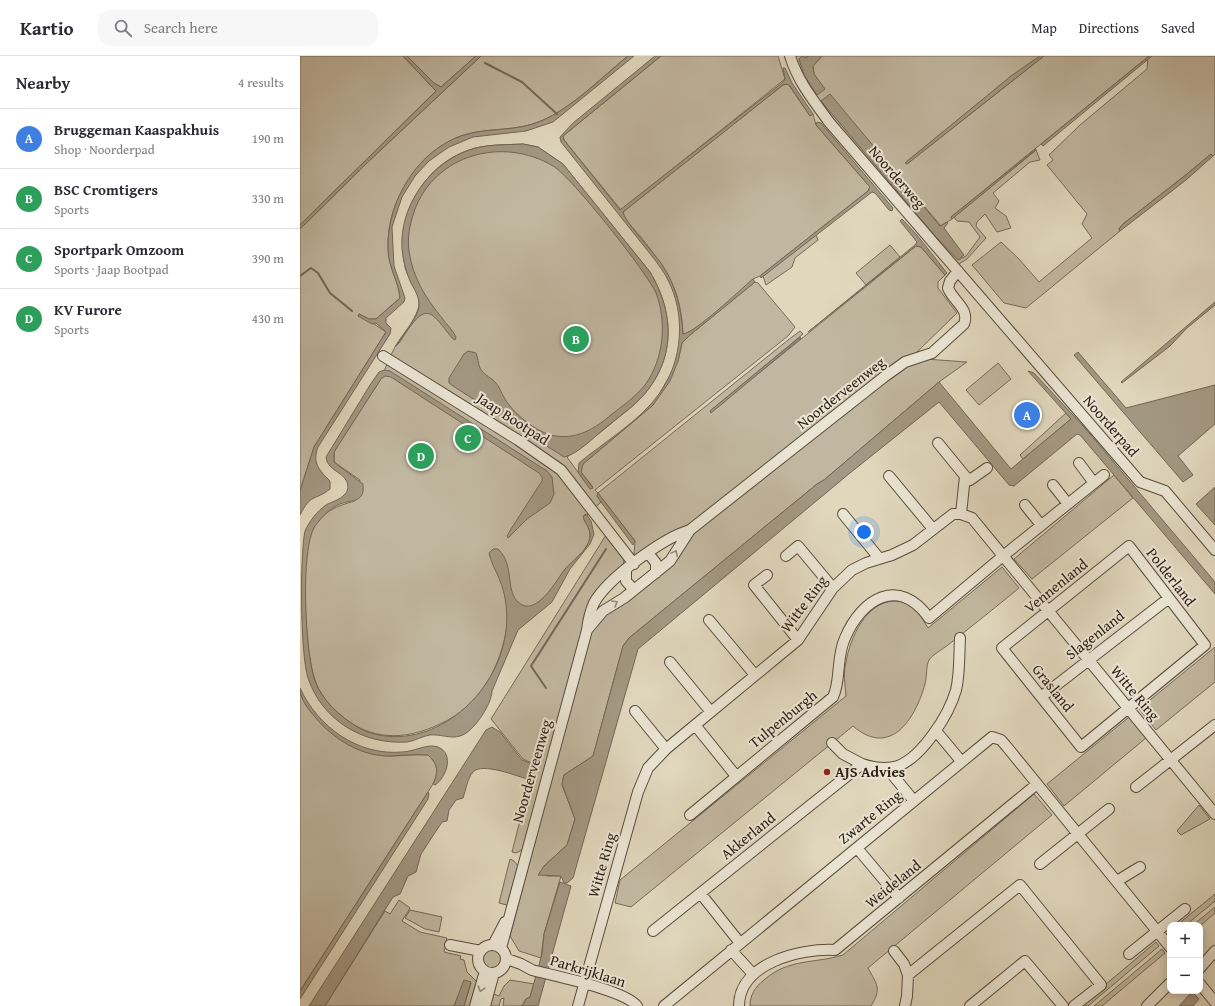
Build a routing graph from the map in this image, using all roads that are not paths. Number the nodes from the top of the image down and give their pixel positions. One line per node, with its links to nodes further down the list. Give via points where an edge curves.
1 (790, 56): 2 (street, Noorderweg, via 805,90 829,122)
2 (958, 271): 3 (street, Noorderweg); 19 (street, Noorderveenweg, via 948,288 962,308 966,320 964,324 932,353 905,362 884,377)
3 (992, 311): 21 (street, Noorderpad, via 1140,482 1165,491)
4 (384, 356): 26 (street, Jaap Bootpad, via 561,470)
5 (938, 443): 10 (street)
6 (1079, 463): 11 (street)
7 (987, 468): 10 (street, via 970,480)
8 (1104, 475): 11 (street, Tulpenburgh)
9 (889, 476): 18 (street)
10 (965, 476): 16 (street)
11 (1094, 482): 13 (street, Tulpenburgh)
12 (1053, 485): 13 (street)
13 (1068, 504): 17 (street, Tulpenburgh)
14 (1025, 505): 17 (street)
15 (843, 514): 25 (street)
16 (961, 514): 18 (street, Witte Ring, via 954,514); 24 (street, Witte Ring, via 972,518)
17 (1041, 525): 24 (street, Tulpenburgh)
18 (933, 529): 25 (street, Witte Ring, via 913,545)
19 (690, 530): 22 (street, Noorderveenweg, via 674,536); 28 (street, Noorderveenweg, one-way to 19, via 673,558)
20 (1129, 546): 32 (street, Polderland); 33 (street, Vennenland)
21 (1215, 550)
22 (648, 553): 26 (street, Noorderveenweg); 28 (street, via 656,563)
23 (786, 556): 30 (street, via 798,546)
24 (1003, 556): 33 (street, Witte Ring); 55 (street, Tulpenburgh, via 929,618 911,599 899,595 882,597 868,607 845,638 839,657 836,691 833,697)
25 (879, 558): 30 (street, Witte Ring, via 852,570)
26 (634, 564): 27 (street, Noorderveenweg)
27 (626, 570): 31 (street, via 626,581); 35 (street, Noorderveenweg, via 594,603)
28 (656, 573): 31 (street, Noorderveenweg)
29 (767, 575): 37 (street, via 754,585)
30 (833, 588): 37 (street, Witte Ring)
31 (634, 590): 35 (street, Noorderveenweg, one-way to 31, via 603,611)
32 (1169, 598): 39 (street, Slagenland); 43 (street, Polderland, via 1205,645)
33 (1048, 611): 38 (street, Vennenland); 39 (street, Witte Ring)
34 (709, 620): 41 (street)
35 (587, 630): 74 (street, Noorderveenweg, via 507,920 507,928)
36 (960, 638): 48 (street, via 956,689 950,707)
37 (798, 640): 41 (street, Witte Ring)
38 (1002, 648): 42 (street, Grasland)
39 (1088, 659): 42 (street, Slagenland); 43 (street, Witte Ring)
40 (670, 662): 45 (street)
41 (755, 675): 45 (street, Witte Ring)
42 (1041, 697): 43 (street, Grasland, via 1081,747)
43 (1128, 708): 51 (street, Witte Ring)
44 (635, 711): 50 (street)
45 (711, 712): 47 (street, Witte Ring)
46 (1215, 724): 51 (street)
47 (694, 726): 50 (street, Witte Ring); 55 (street)
48 (936, 731): 52 (street); 54 (street, via 909,760)
49 (832, 744): 53 (street, via 843,754)
50 (666, 749): 86 (street, Witte Ring, via 648,768 638,792)
51 (1170, 759): 57 (street); 59 (street, Witte Ring)
52 (961, 761): 56 (street, Zwarte Ring, via 988,738 997,738); 58 (street, Zwarte Ring)
53 (862, 764): 54 (street, via 874,768); 67 (street, Akkerland)
54 (887, 768): 58 (street)
55 (736, 776): 61 (street, Tulpenburgh)
56 (1037, 784): 62 (street, Zwarte Ring); 68 (street, Weideland)
57 (1136, 787)
58 (914, 801): 63 (street, Zwarte Ring)
59 (1213, 808)
60 (1108, 809): 62 (street)
61 (690, 815)
62 (1078, 834): 64 (street); 66 (street, Zwarte Ring)
63 (857, 848): 68 (street); 72 (street, Zwarte Ring)
64 (1040, 864)
65 (1140, 867): 66 (street)
66 (1117, 881): 71 (street, Zwarte Ring)
67 (701, 894): 70 (street, Akkerland); 72 (street)
68 (899, 898): 84 (street, Weideland, via 835,950 821,949 791,954)
69 (1185, 909): 71 (street)
70 (653, 931)
71 (1157, 931): 73 (street, Zwarte Ring); 80 (street)
72 (740, 943): 76 (street, Zwarte Ring)
73 (1167, 943)
74 (497, 946): 79 (street, via 486,946); 81 (street, via 505,953)
75 (449, 948): 79 (street)
76 (731, 950): 84 (street); 94 (street, Zwarte Ring)
77 (894, 951): 85 (street, via 904,964)
78 (1215, 951): 82 (street)
79 (479, 954): 83 (street, via 481,967)
80 (1130, 954)
81 (505, 963): 83 (street); 86 (street, Parkrijklaan, via 521,964 530,969)
82 (1203, 965)
83 (490, 972): 90 (street, one-way to 90); 91 (street)
84 (753, 974): 95 (street, Weideland, via 744,985)
85 (908, 975): 96 (street, via 908,996); 99 (street, via 1020,885 1101,985)
86 (584, 984): 92 (street, Witte Ring); 93 (street, Parkrijklaan, via 626,997)
87 (1167, 986): 100 (street)
88 (1203, 988): 89 (street)
89 (1215, 1002)
90 (475, 1006)
91 (485, 1006)
92 (578, 1006)
93 (637, 1006)
94 (664, 1006)
95 (739, 1006)
96 (905, 1006)
97 (970, 1006): 98 (street, via 1025,962)
98 (1064, 1006)
99 (1074, 1006)
100 (1146, 1006)

